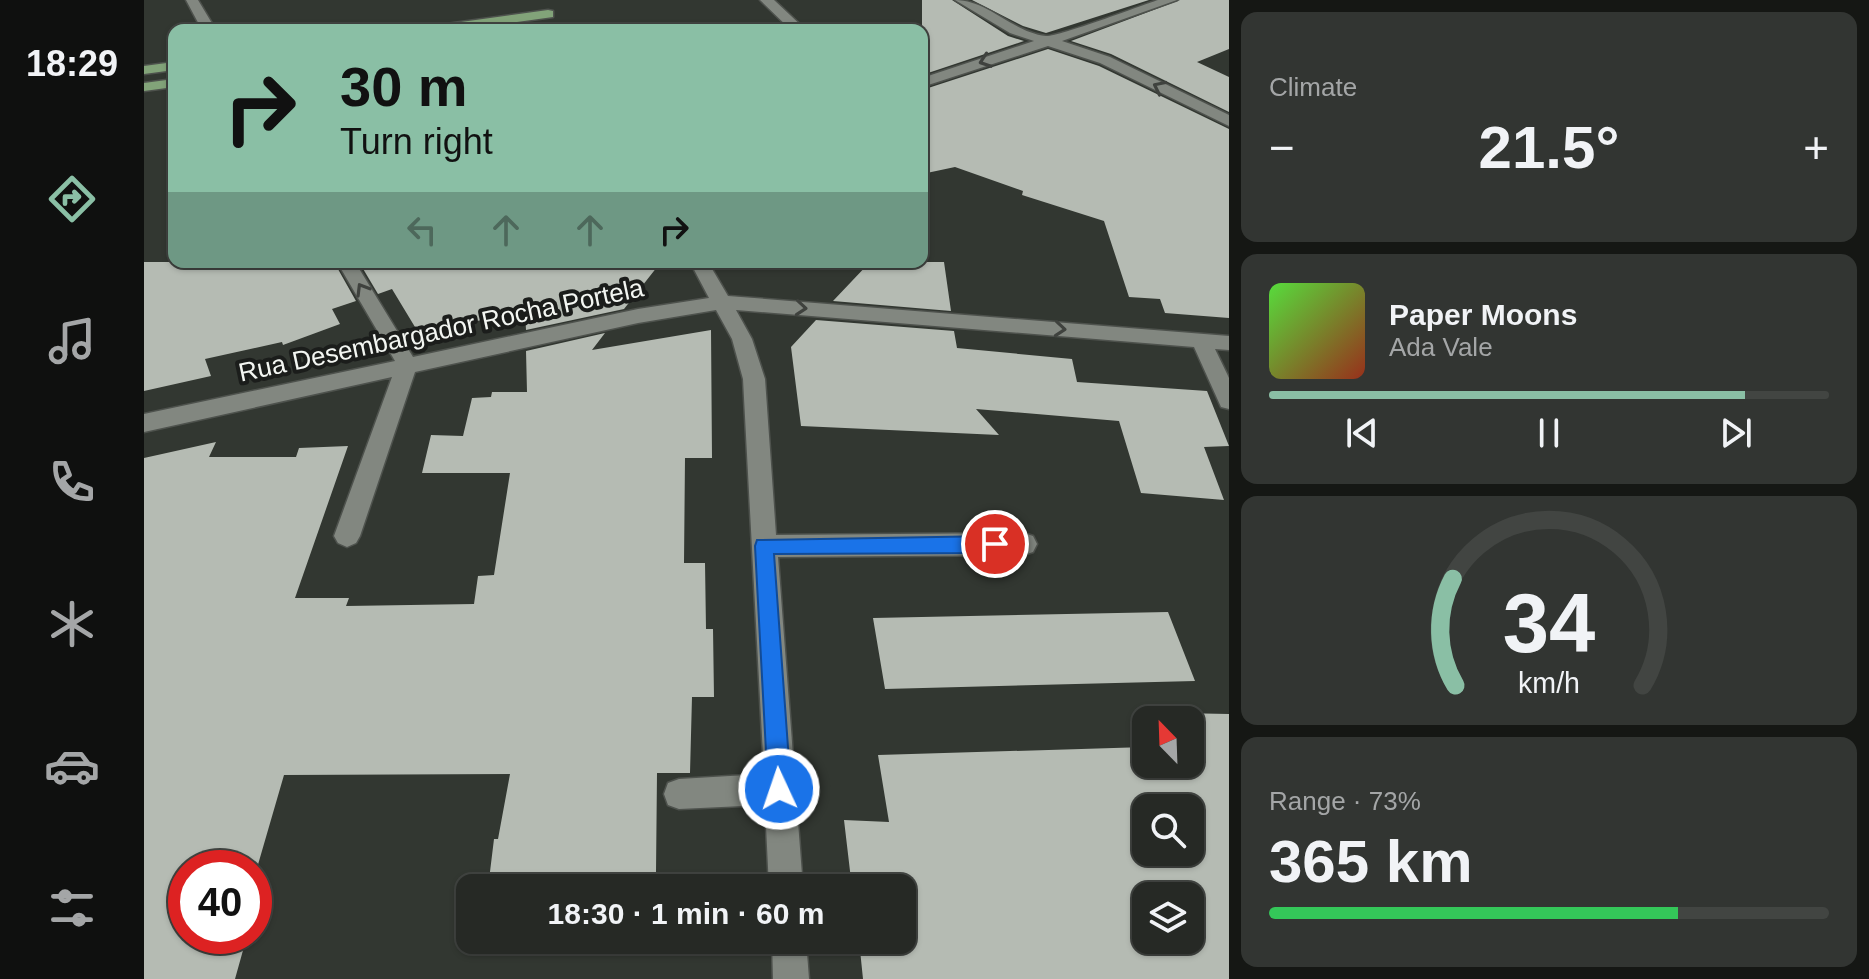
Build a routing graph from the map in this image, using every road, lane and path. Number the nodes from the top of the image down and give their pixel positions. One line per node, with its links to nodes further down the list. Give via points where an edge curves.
1 (192, 0): 7 (street)
2 (540, 0): 6 (main road)
3 (766, 0): 10 (street)
4 (961, 0): 11 (street, via 991,19)
5 (1171, 0): 11 (street)
6 (548, 14): 8 (main road); 9 (main road)
7 (206, 24)
8 (476, 24)
9 (551, 24)
10 (792, 24)
11 (1047, 40): 14 (street, one-way to 14); 17 (street, one-way to 11, via 1105,60)
12 (168, 67): 13 (main road)
13 (144, 70)
14 (928, 81)
15 (168, 84): 16 (main road)
16 (144, 87)
17 (1229, 121)
18 (350, 268): 23 (street, one-way to 18)
19 (703, 268): 20 (street)
20 (723, 302): 21 (street, Rua Desembargador Rocha Portela, one-way to 21); 23 (street, Rua Desembargador Rocha Portela); 28 (street, via 754,379)
21 (1201, 341): 22 (street, Rua Desembargador Rocha Portela); 24 (street)
22 (1229, 343)
23 (407, 364): 25 (street, Rua Desembargador Rocha Portela); 26 (street)
24 (1229, 401)
25 (144, 423)
26 (347, 536)
27 (1024, 544): 28 (street)
28 (764, 546): 29 (street)
29 (779, 789): 30 (street); 31 (street)
30 (679, 794)
31 (785, 874)
32 (790, 954): 33 (street)
33 (791, 979)

